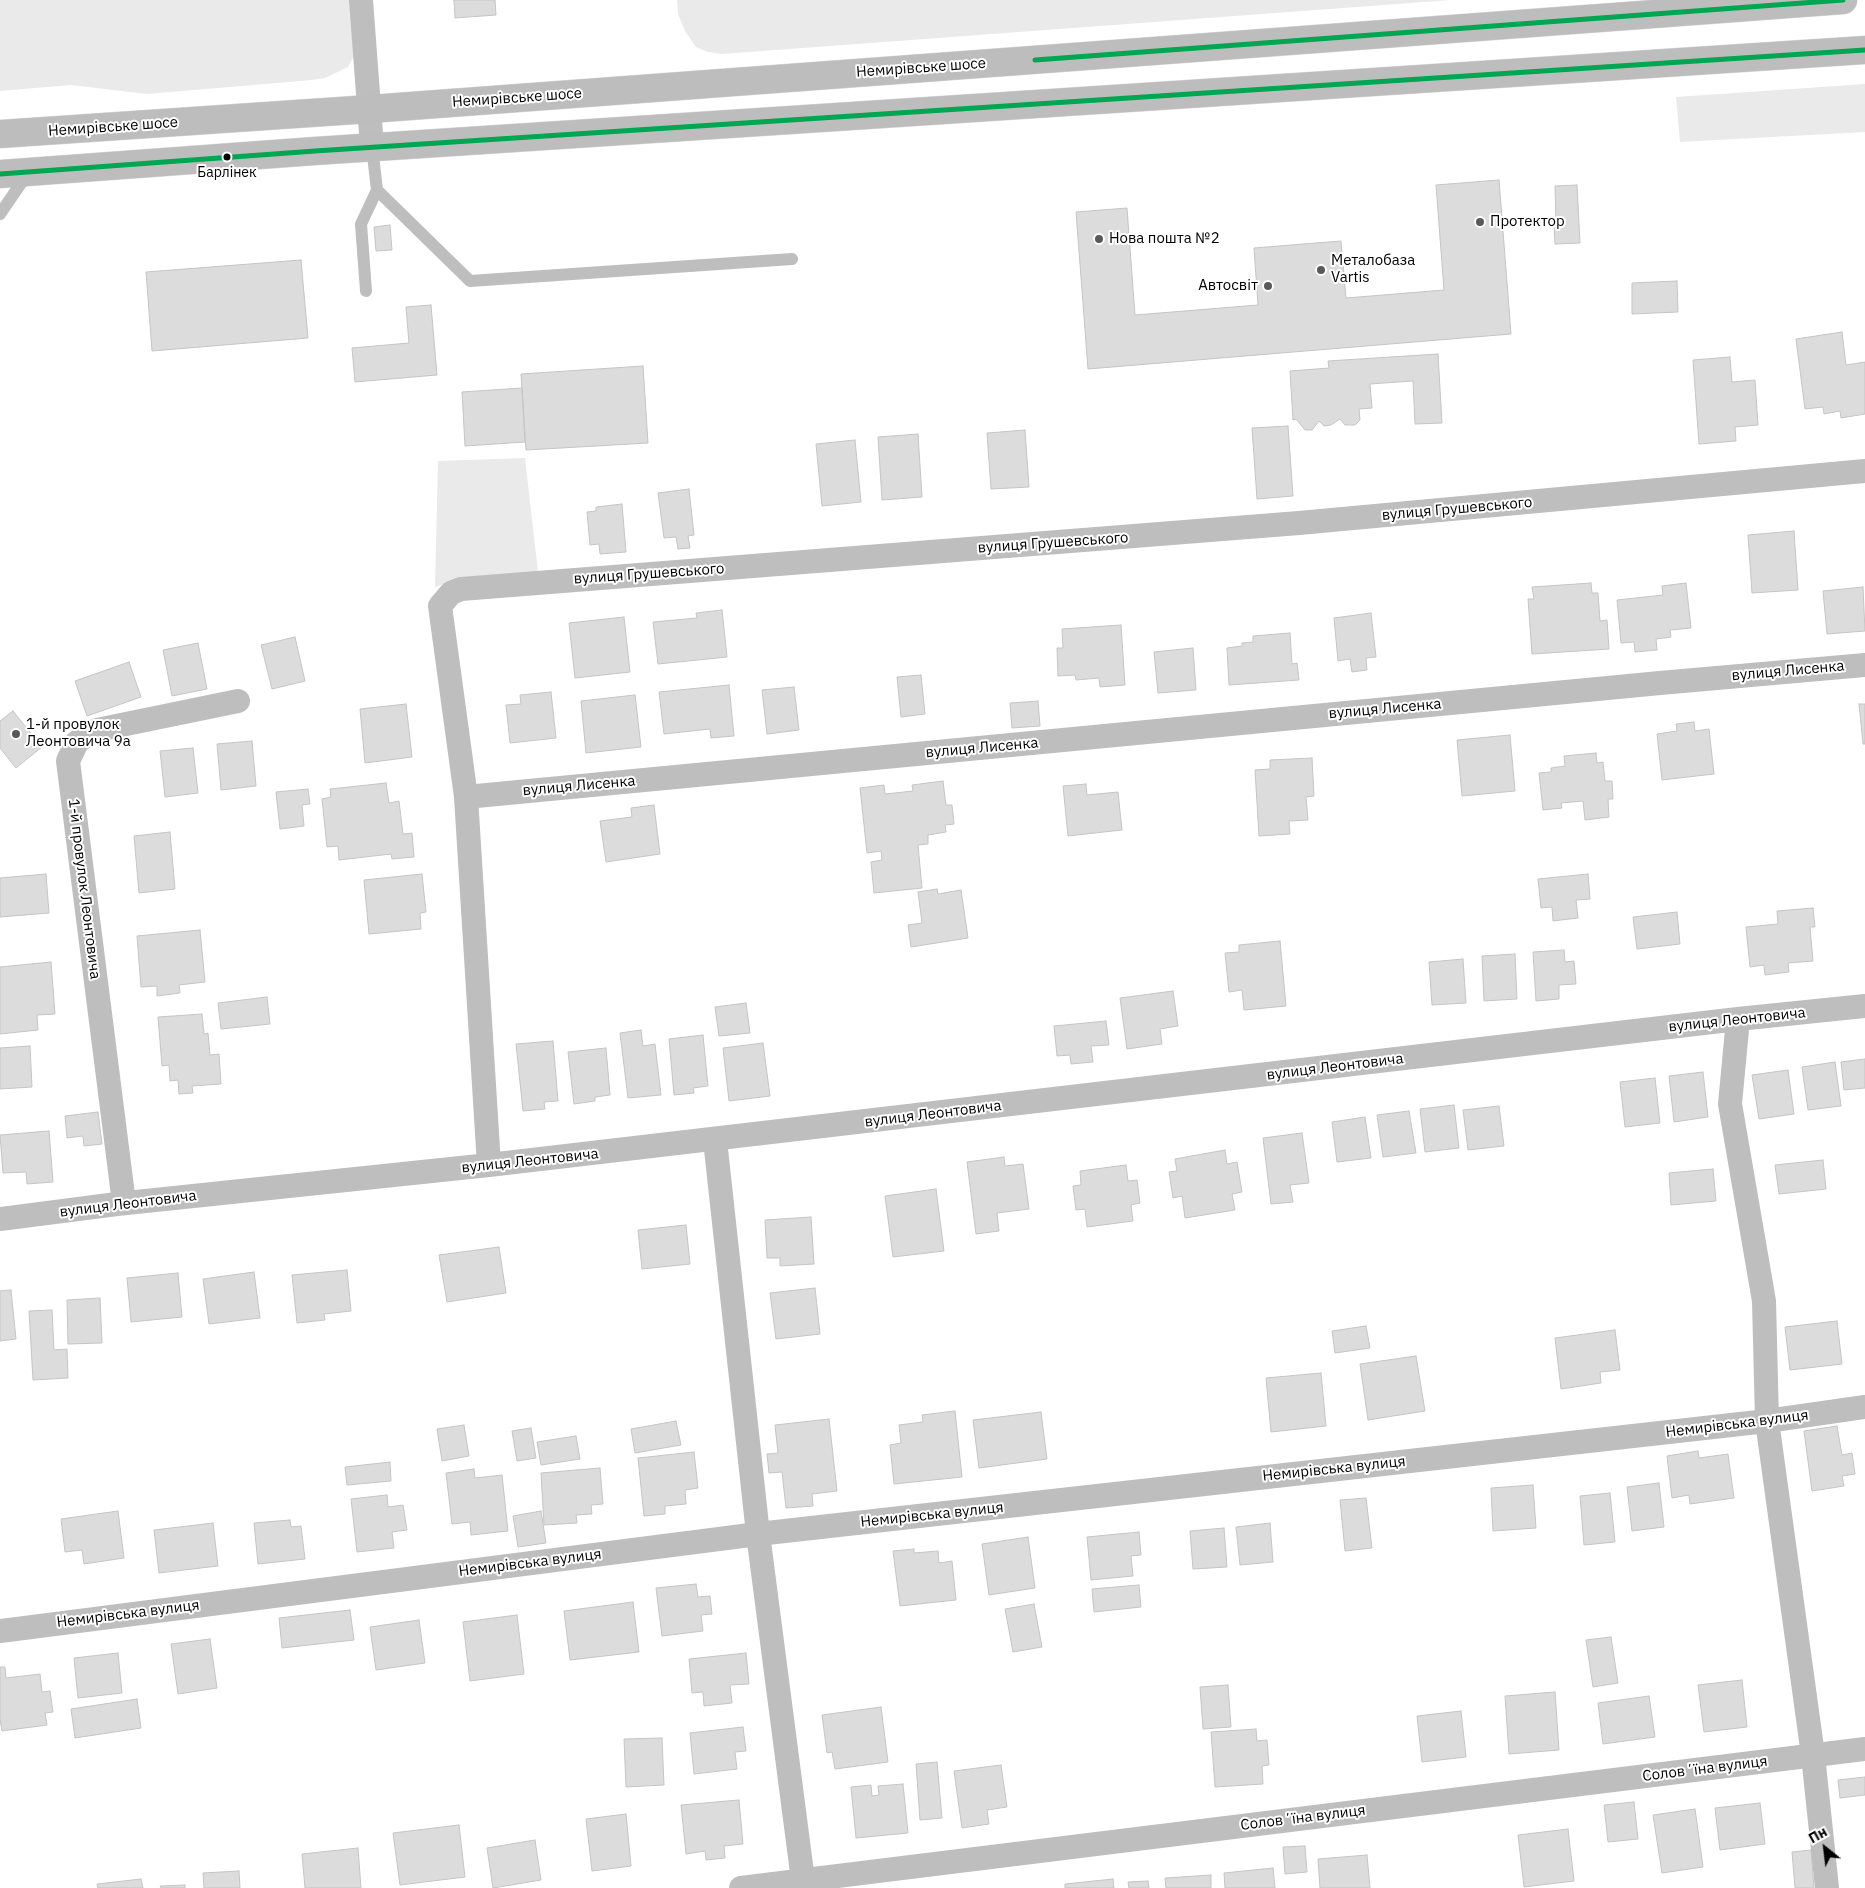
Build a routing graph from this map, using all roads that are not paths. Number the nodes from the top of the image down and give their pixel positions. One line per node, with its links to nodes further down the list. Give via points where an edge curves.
1 (361, 0): 4 (street)
2 (1843, 0): 4 (main road, Немирівське шосе)
3 (1865, 50): 6 (main road)
4 (370, 109): 5 (main road, Немирівське шосе); 6 (street)
5 (0, 134)
6 (372, 147): 7 (main road); 9 (lane)
7 (28, 172): 8 (main road); 10 (lane)
8 (0, 174)
9 (377, 190): 11 (lane, via 470,281); 12 (lane, via 361,224)
10 (0, 214)
11 (792, 259)
12 (366, 291)
13 (1865, 471): 16 (street, вулиця Грушевського, via 1299,524 460,589 451,593 440,606)
14 (1865, 665): 16 (street, вулиця Лисенка)
15 (238, 701): 21 (street, 1-й провулок Леонтовича, via 97,730 77,742 68,761)
16 (466, 797): 20 (street)
17 (1865, 1006): 18 (street, вулиця Леонтовича)
18 (1738, 1019): 19 (street, вулиця Леонтовича); 24 (street, via 1730,1104 1764,1301)
19 (716, 1140): 20 (street, вулиця Леонтовича); 25 (street)
20 (489, 1166): 21 (street, вулиця Леонтовича)
21 (124, 1203): 22 (street, вулиця Леонтовича)
22 (0, 1220)
23 (1865, 1407): 24 (street, Немирівська вулиця)
24 (1767, 1421): 25 (street, Немирівська вулиця); 28 (street)
25 (758, 1534): 26 (street, Немирівська вулиця); 29 (street)
26 (0, 1631)
27 (1865, 1749): 28 (street, Соловʼїна вулиця)
28 (1813, 1755): 29 (street, Соловʼїна вулиця); 31 (street)
29 (804, 1884): 30 (street, Соловʼїна вулиця)
30 (741, 1888)
31 (1828, 1888)

